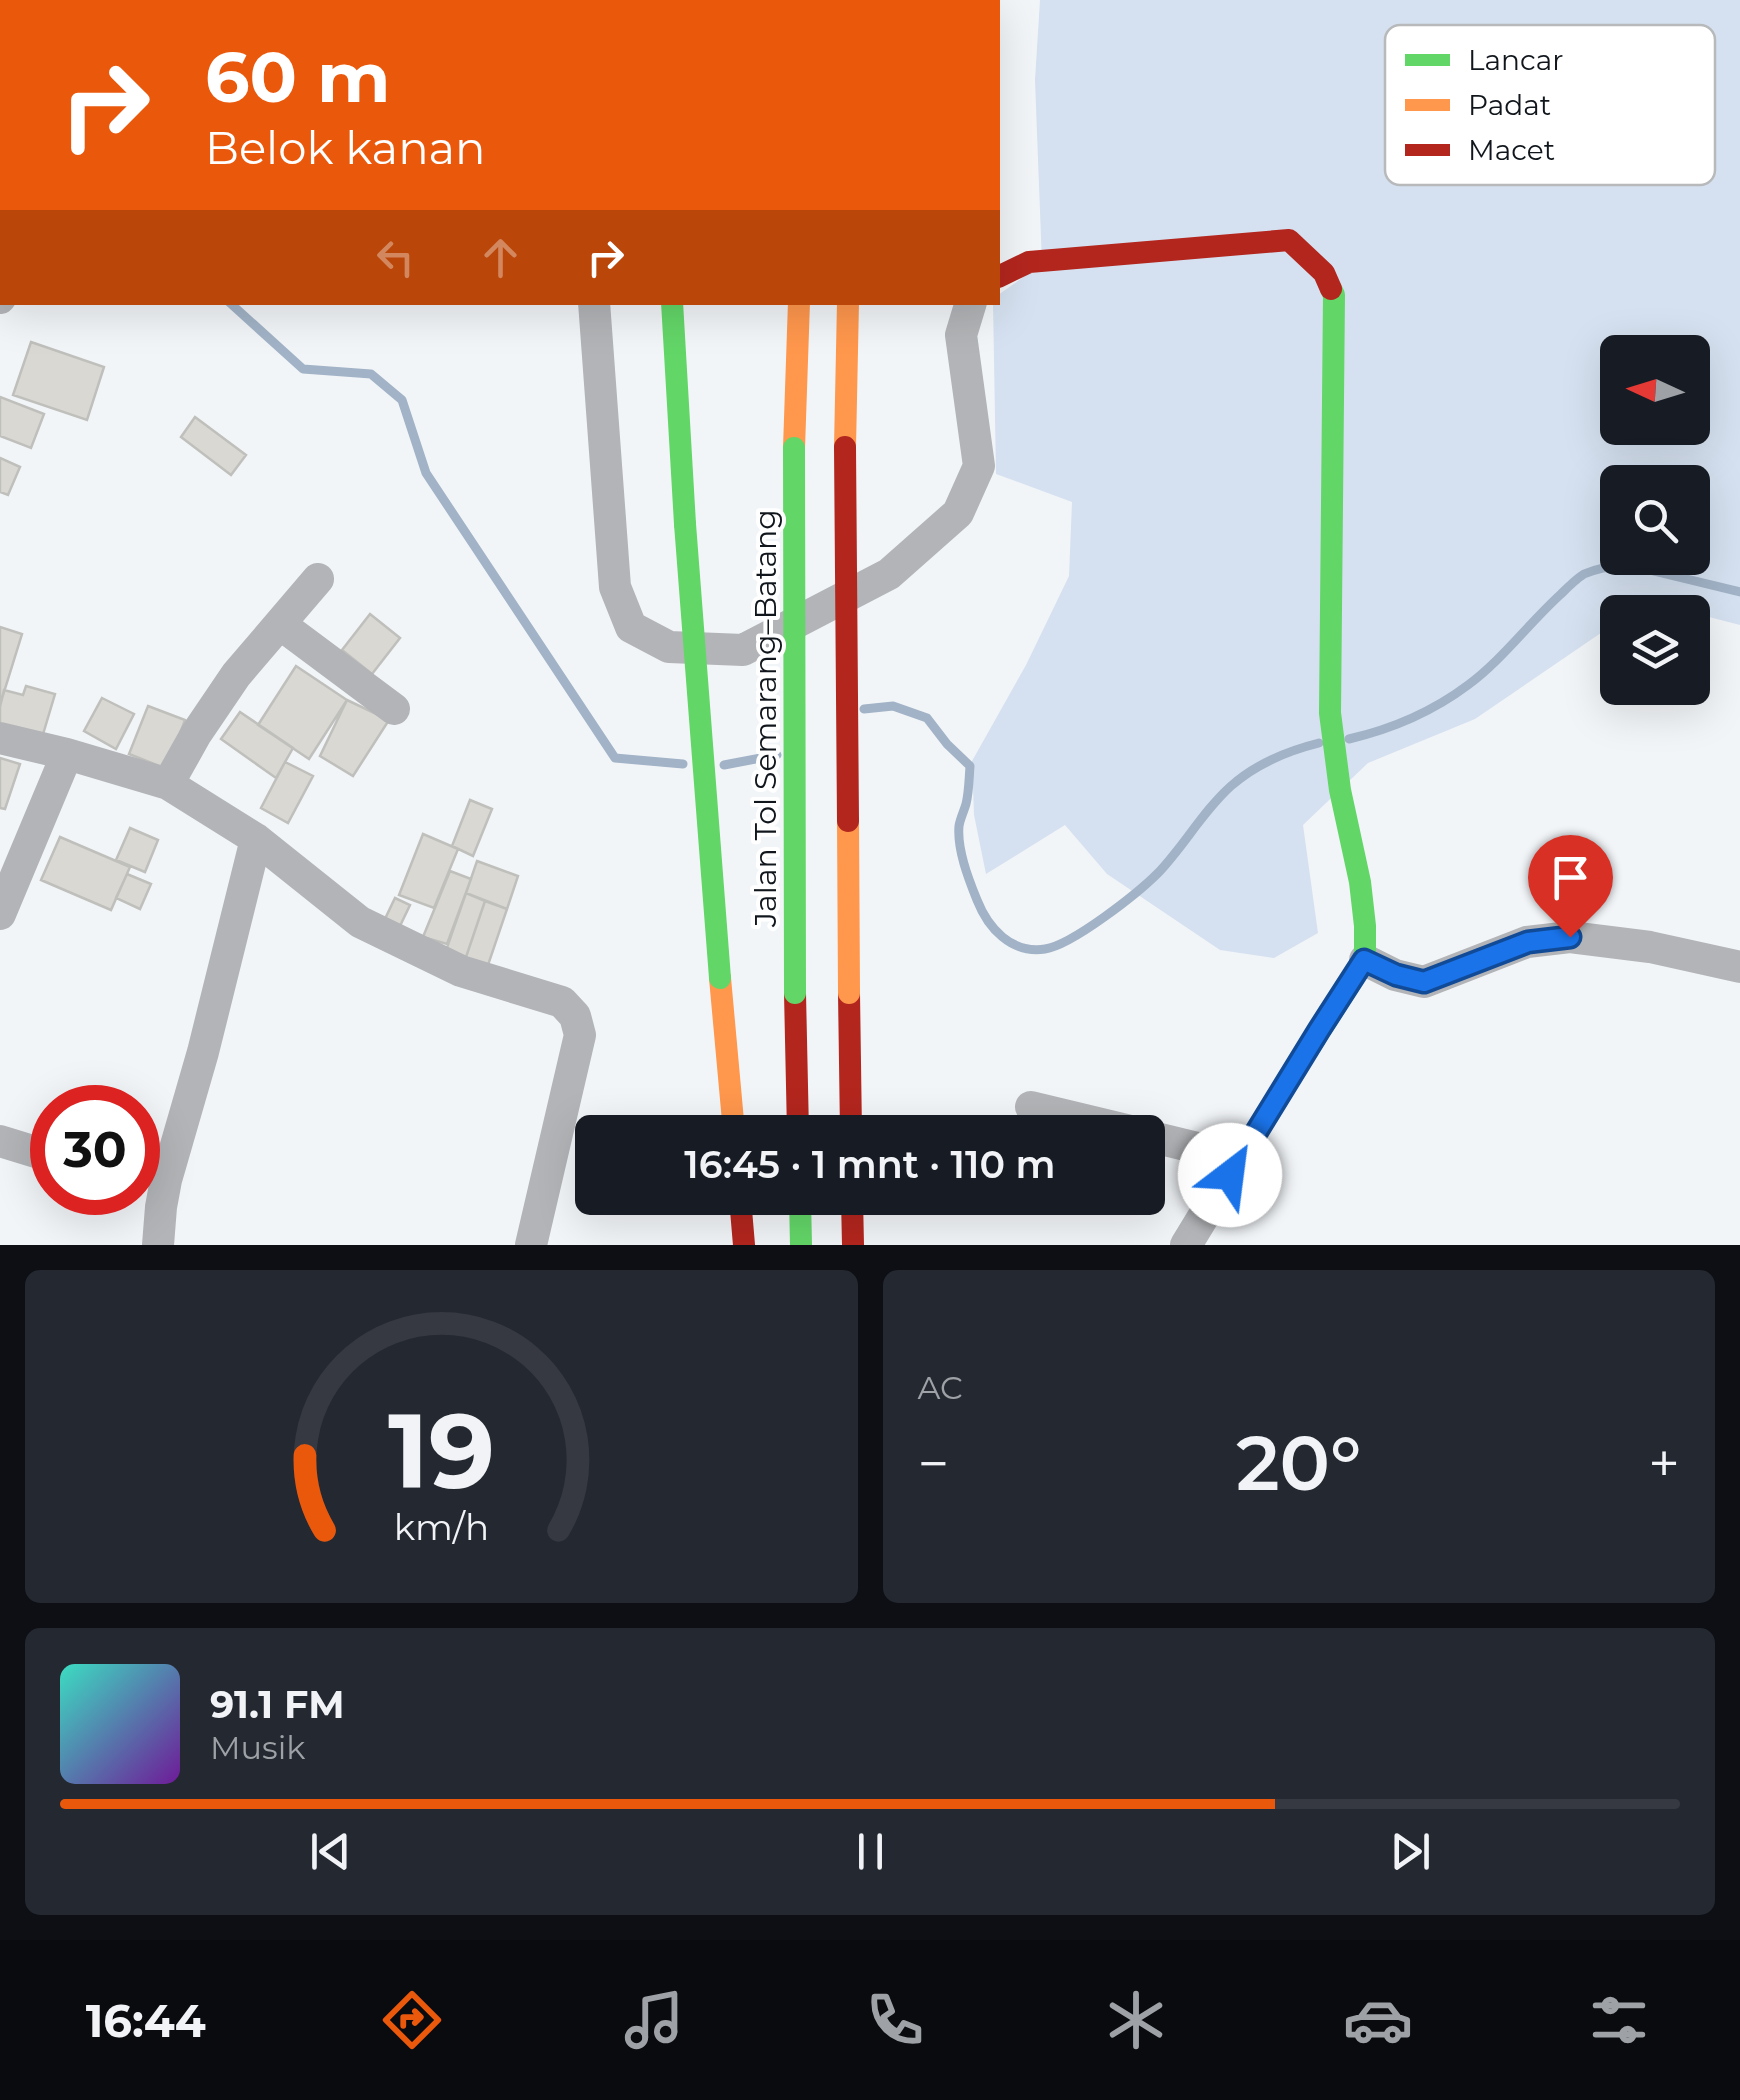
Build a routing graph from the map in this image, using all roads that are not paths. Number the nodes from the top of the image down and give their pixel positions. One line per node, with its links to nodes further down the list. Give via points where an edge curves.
1 (1000, 276): 15 (main road, via 1028,262 1288,240 1324,273 1334,295 1330,713 1360,882)
2 (594, 305): 6 (street, via 615,586 631,627 668,647 743,650 889,574 958,513 979,466 961,335)
3 (672, 305): 18 (main road, bridge)
4 (799, 305): 19 (main road, Jalan Tol Semarang–Batang, bridge)
5 (848, 305): 20 (main road, bridge)
6 (970, 305)
7 (318, 579): 8 (street)
8 (280, 624): 9 (street); 12 (street, via 236,675)
9 (394, 709)
10 (0, 738): 11 (street)
11 (67, 754): 12 (street); 14 (street)
12 (168, 784): 13 (street)
13 (256, 838): 25 (street, via 203,1052); 32 (street, via 360,922 462,972 562,1002 575,1016 580,1035)
14 (0, 914)
15 (1364, 960): 16 (street, via 1424,982 1528,942 1570,937); 26 (main road)
16 (1740, 967)
17 (1032, 1107): 21 (street)
18 (732, 1115)
19 (798, 1115)
20 (851, 1115)
21 (1065, 1115)
22 (1165, 1140): 26 (street)
23 (0, 1141): 24 (street)
24 (30, 1150)
25 (160, 1157)
26 (1239, 1158): 36 (street)
27 (160, 1204): 31 (street)
28 (741, 1215): 33 (main road)
29 (800, 1215): 34 (main road)
30 (852, 1215): 35 (main road)
31 (158, 1245)
32 (531, 1245)
33 (744, 1245)
34 (801, 1245)
35 (853, 1245)
36 (1186, 1245)

